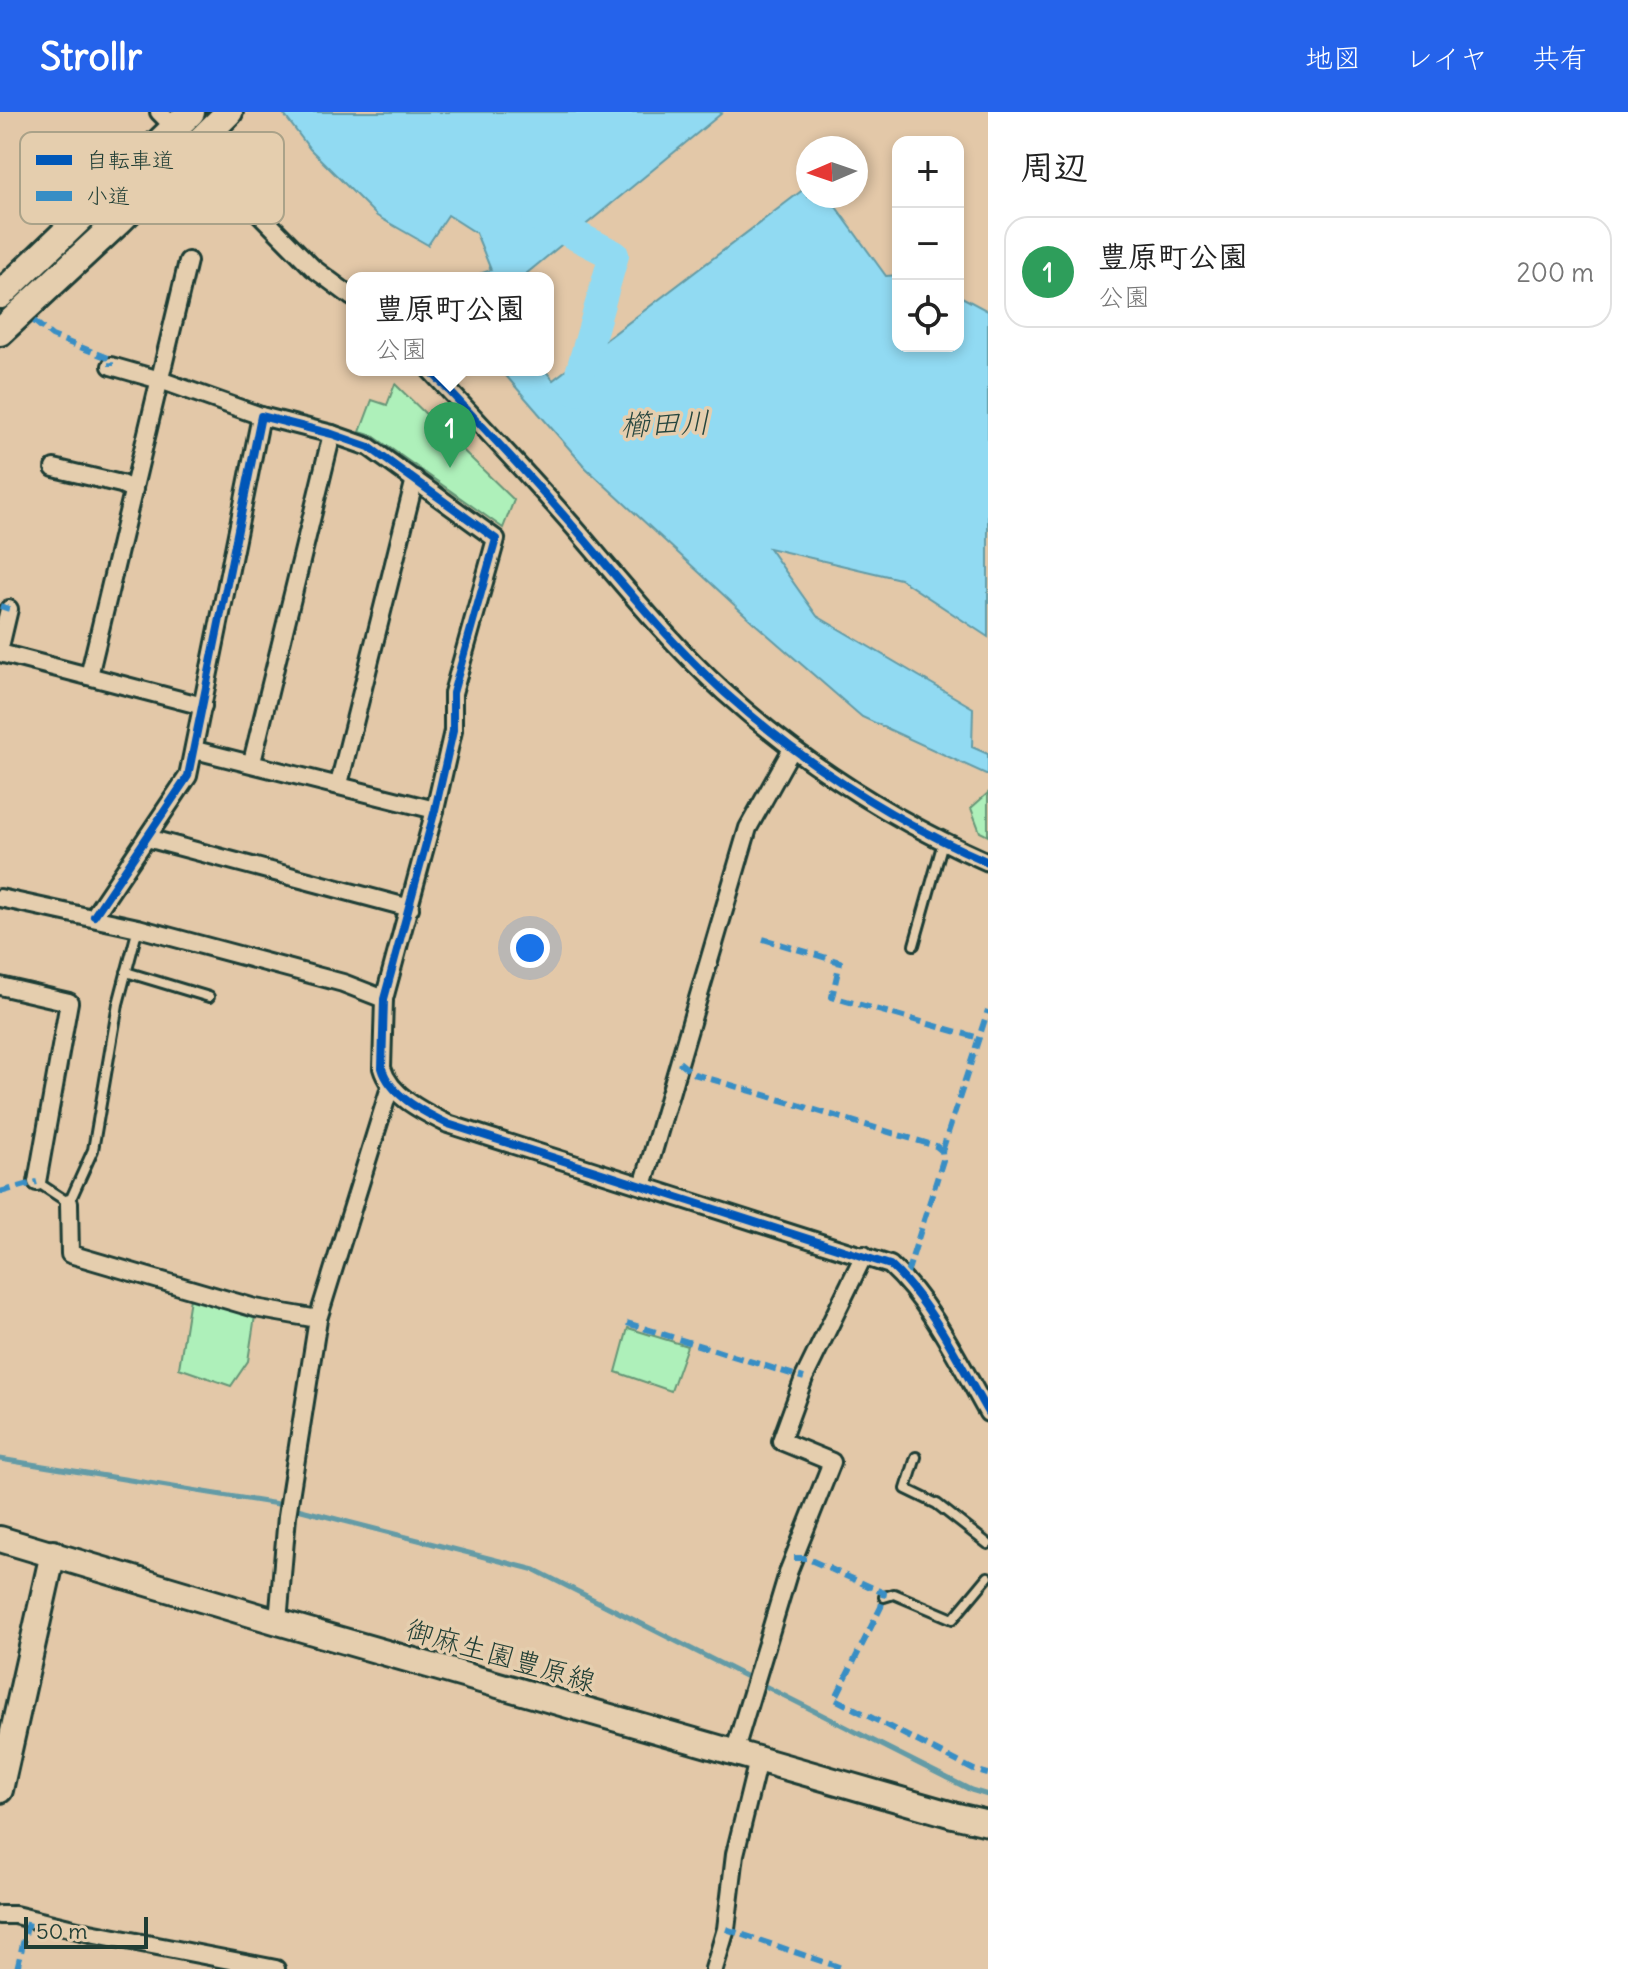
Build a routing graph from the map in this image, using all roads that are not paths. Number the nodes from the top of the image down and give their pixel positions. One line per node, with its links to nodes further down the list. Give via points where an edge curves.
1 (229, 112): 5 (main road)
2 (178, 116): 3 (main road); 4 (street)
3 (162, 132)
4 (194, 132)
5 (208, 132)
6 (71, 224): 11 (main road)
7 (116, 224): 12 (main road)
8 (275, 224): 10 (street, via 313,268)
9 (188, 261): 15 (street)
10 (346, 293)
11 (0, 295)
12 (0, 332)
13 (111, 366): 15 (street)
14 (436, 376): 25 (street, via 682,651)
15 (160, 380): 16 (street); 20 (street)
16 (261, 416): 17 (street); 24 (street)
17 (332, 434): 19 (street, via 369,447); 27 (street)
18 (54, 468): 20 (street)
19 (415, 479): 28 (street); 29 (street, via 496,539 453,693 453,731)
20 (134, 490): 23 (street)
21 (9, 609): 22 (street)
22 (0, 650): 23 (street)
23 (89, 676): 24 (street)
24 (203, 706): 26 (street)
25 (792, 749): 31 (street, via 896,818); 44 (street, via 748,828)
26 (195, 750): 27 (street); 30 (street, via 188,776)
27 (252, 762): 28 (street)
28 (339, 784): 29 (street)
29 (435, 810): 34 (street)
30 (147, 838): 34 (street); 35 (street)
31 (943, 842): 32 (street); 37 (lane)
32 (988, 862)
33 (0, 898): 35 (street)
34 (410, 908): 41 (street)
35 (94, 916): 36 (street)
36 (138, 928): 38 (lane); 41 (street, via 343,983)
37 (914, 945)
38 (126, 972): 40 (lane); 45 (lane, via 93,1150)
39 (0, 986): 43 (street, via 69,1002)
40 (209, 997)
41 (384, 999): 42 (street, via 382,1068)
42 (390, 1087): 44 (street, via 448,1124); 47 (street)
43 (37, 1182): 45 (lane)
44 (643, 1186): 46 (street)
45 (69, 1203): 47 (street, via 70,1254 255,1308)
46 (864, 1255): 48 (street, via 890,1265 905,1280 951,1344); 56 (street, via 804,1378 781,1441 832,1462 789,1570 759,1672)
47 (318, 1319): 55 (street, via 287,1516)
48 (988, 1413)
49 (916, 1457): 51 (lane, via 906,1489 937,1504)
50 (0, 1539): 52 (main road, 御麻生園豊原線)
51 (988, 1544)
52 (53, 1553): 55 (main road, 御麻生園豊原線); 57 (main road)
53 (988, 1577): 54 (lane, via 953,1619 894,1594)
54 (884, 1597)
55 (278, 1622): 56 (main road, 御麻生園豊原線)
56 (746, 1756): 58 (main road, 御麻生園豊原線); 62 (street, via 726,1929)
57 (0, 1790)
58 (988, 1823)
59 (0, 1915): 60 (street)
60 (212, 1963): 61 (street)
61 (276, 1969)
62 (714, 1969)

